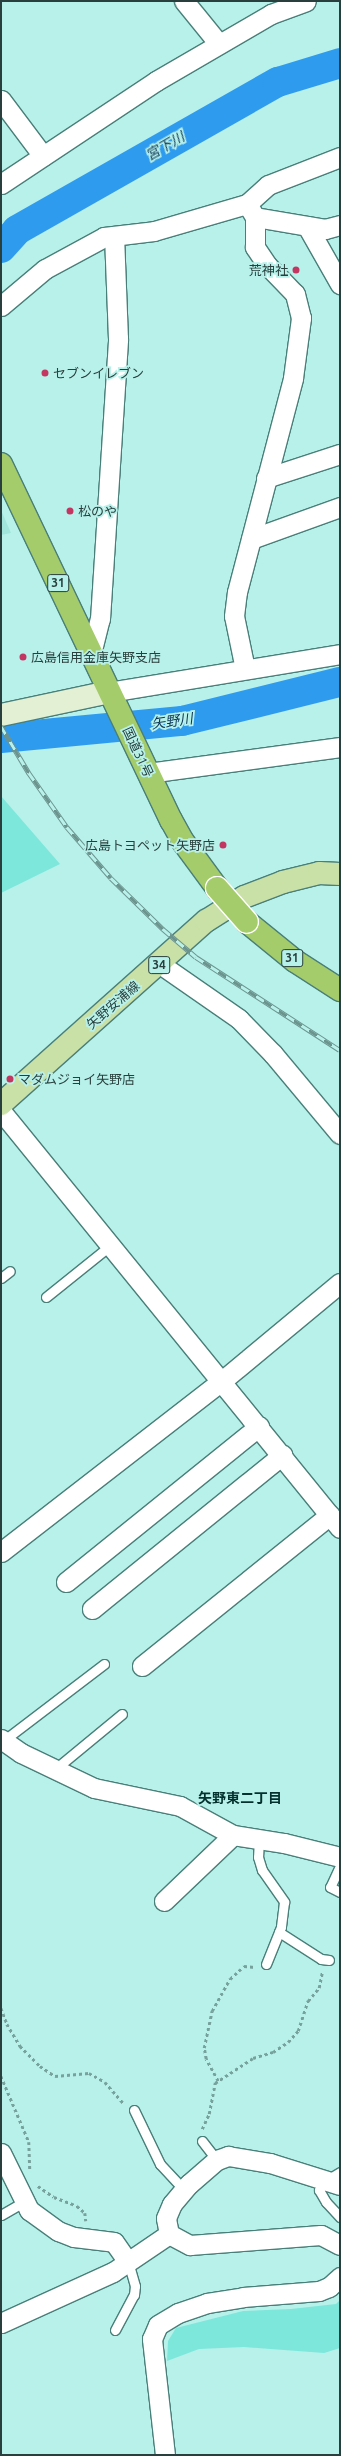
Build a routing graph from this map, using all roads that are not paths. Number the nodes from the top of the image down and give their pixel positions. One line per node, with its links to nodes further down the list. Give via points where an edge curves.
1 (184, 1): 3 (street)
2 (306, 1): 3 (street, via 271,14)
3 (218, 44): 5 (street, via 156,80)
4 (1, 100): 5 (street)
5 (43, 156): 7 (street)
6 (340, 157): 8 (street, via 268,185)
7 (1, 184)
8 (251, 211): 10 (street); 11 (street, via 154,231); 16 (street, via 255,247 267,265 295,294 301,318 293,378)
9 (340, 225): 10 (street, via 326,229)
10 (307, 226): 12 (street)
11 (114, 236): 13 (street, via 104,237 45,269); 19 (street, via 118,339 100,619)
12 (340, 284)
13 (1, 306)
14 (340, 454): 16 (street)
15 (1, 464): 19 (highway, 国道31号 / 31)
16 (266, 478): 18 (street)
17 (340, 507): 18 (street)
18 (251, 538): 21 (street, via 237,592 234,616)
19 (91, 654): 22 (highway, 国道31号 / 31)
20 (340, 654): 21 (street)
21 (245, 669): 22 (street)
22 (112, 697): 23 (street); 25 (highway, 国道31号 / 31)
23 (1, 714)
24 (340, 747): 25 (street)
25 (145, 767): 28 (highway, 国道31号 / 31, bridge, via 184,844 217,888 247,922 296,961)
26 (340, 874): 27 (main road, 矢野安浦線 / 34, via 319,873 283,882 244,897 206,921)
27 (160, 964): 29 (main road, 矢野安浦線 / 34); 31 (street, via 239,1019 273,1054)
28 (340, 990)
29 (1, 1104)
30 (1, 1111): 32 (street)
31 (340, 1134)
32 (111, 1245): 36 (lane); 37 (street)
33 (10, 1271): 34 (lane)
34 (1, 1278)
35 (340, 1283): 37 (street)
36 (46, 1297)
37 (223, 1380): 38 (street); 41 (street)
38 (260, 1426): 39 (street); 42 (street)
39 (282, 1455): 40 (street); 43 (street)
40 (335, 1521): 45 (street)
41 (1, 1552)
42 (66, 1582)
43 (92, 1609)
44 (104, 1664): 47 (lane)
45 (142, 1666)
46 (122, 1714): 48 (lane)
47 (2, 1740): 48 (street)
48 (54, 1770): 49 (street, via 94,1788 180,1806)
49 (234, 1835): 50 (street); 54 (street)
50 (258, 1839): 51 (street); 55 (lane, via 258,1857 262,1870 284,1902 285,1912)
51 (340, 1857)
52 (340, 1866): 53 (lane, via 330,1887)
53 (340, 1892)
54 (164, 1901)
55 (279, 1932): 56 (lane); 57 (lane)
56 (327, 1960)
57 (266, 1964)
58 (134, 2110): 63 (lane, via 160,2164)
59 (202, 2141): 61 (lane)
60 (1, 2153): 64 (street, via 9,2164)
61 (217, 2160): 62 (street, via 228,2156); 63 (street)
62 (335, 2179): 66 (lane, via 319,2190)
63 (184, 2190): 67 (street, via 168,2212 166,2224)
64 (25, 2201): 65 (lane); 69 (street, via 29,2210 58,2231 85,2239 114,2242)
65 (1, 2215)
66 (340, 2217)
67 (169, 2234): 68 (street, via 190,2245 321,2235); 69 (street)
68 (340, 2245)
69 (128, 2262): 71 (street, via 113,2272); 72 (lane, via 135,2286 134,2294)
70 (340, 2277): 73 (street, via 329,2287 319,2291 243,2297 207,2303 178,2313 158,2324 152,2339)
71 (1, 2323)
72 (115, 2330)
73 (165, 2455)

